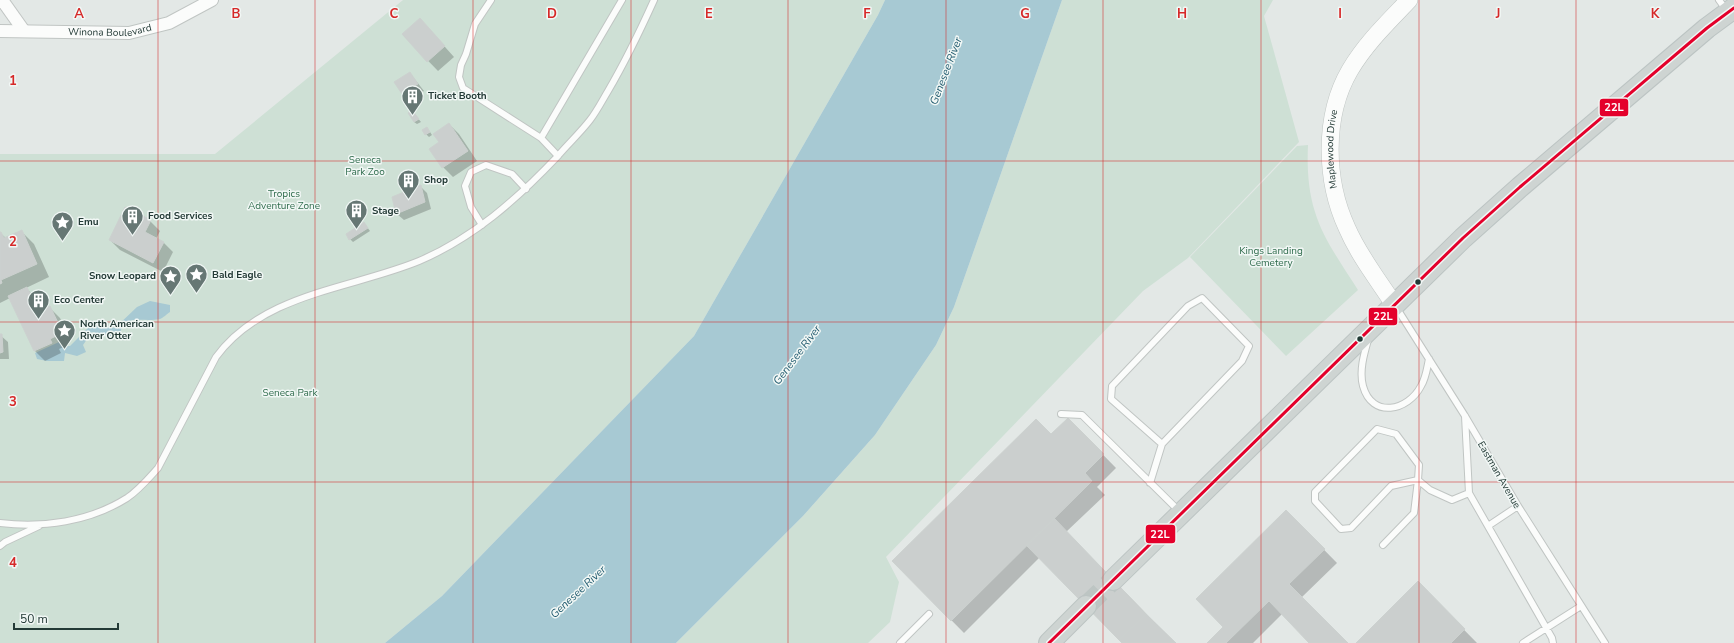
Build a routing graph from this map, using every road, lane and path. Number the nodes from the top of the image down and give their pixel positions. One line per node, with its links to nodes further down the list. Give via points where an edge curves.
1 (2, 0): 9 (street)
2 (212, 0): 9 (street, Winona Boulevard, via 169,23 129,33)
3 (491, 0): 10 (lane, via 475,24 461,65 460,77 463,88)
4 (622, 0): 10 (lane)
5 (654, 0): 11 (lane, via 627,59 591,119)
6 (1409, 0): 14 (street, Maplewood Drive, via 1371,40 1349,71 1341,89 1332,128 1331,172 1335,196 1347,229)
7 (1727, 7): 14 (main road, via 1520,186)
8 (0, 31): 9 (street, Winona Boulevard)
9 (24, 31)
10 (541, 138): 11 (lane)
11 (558, 156): 12 (lane)
12 (526, 189): 13 (lane); 13 (lane, via 512,174 486,165 471,172 465,186 471,207)
13 (482, 225): 26 (lane, via 447,248 418,261 302,298 255,320 227,342 216,357 158,468 144,484 128,497 94,514)
14 (1395, 306): 15 (main road); 16 (lane, Eastman Avenue)
15 (1370, 330): 16 (lane, via 1362,378 1367,394 1372,402 1380,407 1389,409 1411,399 1421,386); 24 (main road)
16 (1428, 359): 18 (lane, Eastman Avenue)
17 (1061, 414): 21 (lane, via 1082,415)
18 (1465, 416): 22 (lane); 23 (lane, Eastman Avenue)
19 (1162, 444): 19 (lane, via 1242,361 1249,346 1202,298 1188,306 1112,386 1111,399); 21 (lane)
20 (1418, 480): 20 (lane, via 1419,465 1396,434 1377,429 1315,492 1315,501 1341,529 1351,528 1391,486); 22 (lane, via 1430,490 1452,500); 28 (lane, via 1414,513)
21 (1150, 483): 24 (lane)
22 (1469, 493): 27 (lane)
23 (1518, 506): 27 (lane); 32 (lane, Eastman Avenue)
24 (1181, 514): 30 (main road)
25 (0, 523): 26 (lane)
26 (41, 525): 29 (lane)
27 (1488, 526): 34 (lane)
28 (1383, 545)
29 (0, 546)
30 (1113, 580)
31 (1086, 606): 36 (main road)
32 (1581, 606): 34 (lane); 39 (lane, Eastman Avenue)
33 (929, 614): 35 (lane)
34 (1546, 628): 37 (lane); 38 (lane)
35 (900, 643)
36 (1049, 643)
37 (1523, 643)
38 (1553, 643)
39 (1605, 643)

